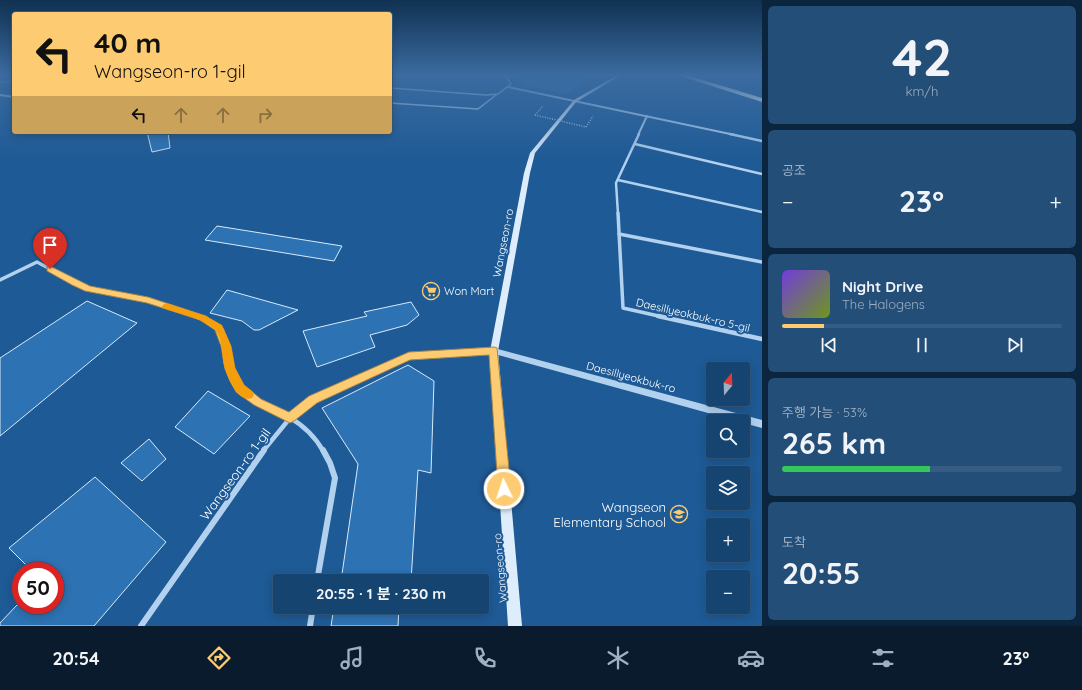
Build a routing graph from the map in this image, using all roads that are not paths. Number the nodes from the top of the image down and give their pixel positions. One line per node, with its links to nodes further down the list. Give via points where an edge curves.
1 (393, 103): 2 (lane, via 478,109)
2 (486, 103)
3 (573, 103): 15 (main road, Wangseon-ro, via 533,153 527,173)
4 (586, 103): 5 (street)
5 (647, 116): 6 (street); 7 (street, Daesillyeokbuk-ro 5-gil)
6 (762, 141)
7 (635, 144): 8 (street); 9 (street, Daesillyeokbuk-ro 5-gil)
8 (762, 174)
9 (618, 180): 10 (street); 11 (street, Daesillyeokbuk-ro 5-gil, via 616,183)
10 (762, 212)
11 (619, 234): 12 (street); 14 (street, Daesillyeokbuk-ro 5-gil, via 623,308)
12 (762, 262)
13 (0, 280): 16 (street, via 37,262 88,289 148,300 203,318 218,328 226,346 230,369 240,389 258,402)
14 (762, 339)
15 (494, 351): 16 (street, Wangseon-ro 1-gil, via 409,356 313,399); 17 (street, Daesillyeokbuk-ro); 22 (main road, Wangseon-ro)
16 (290, 418): 18 (street, via 315,437 330,463 335,478); 20 (street, Wangseon-ro 1-gil, via 263,451)
17 (762, 424)
18 (318, 574)
19 (312, 614): 21 (street)
20 (141, 626)
21 (310, 626)
22 (515, 626)

